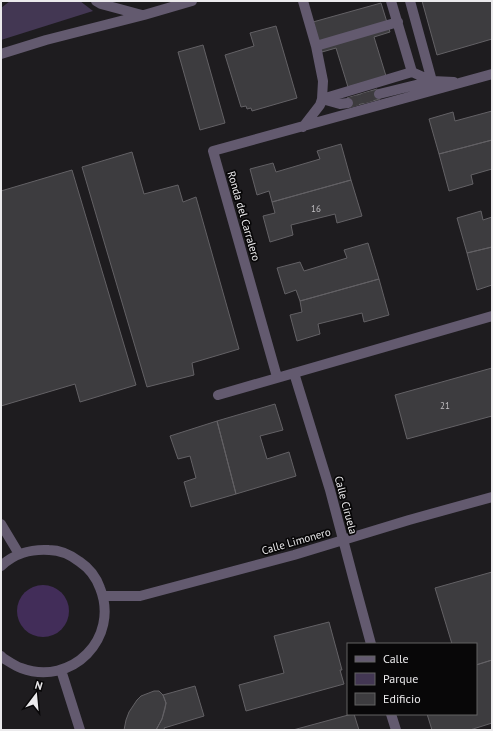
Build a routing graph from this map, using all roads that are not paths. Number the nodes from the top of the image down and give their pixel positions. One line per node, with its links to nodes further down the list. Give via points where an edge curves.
1 (96, 1): 6 (street)
2 (192, 1): 6 (street)
3 (303, 1): 8 (street)
4 (391, 1): 7 (street)
5 (410, 1): 12 (street)
6 (144, 15): 9 (street)
7 (398, 22): 8 (street); 10 (street)
8 (316, 46): 15 (street, via 324,81)
9 (1, 54)
10 (412, 72): 12 (street, Ronda del Carralero); 15 (street)
11 (492, 74): 13 (street, Ronda del Carralero)
12 (432, 81): 13 (street, Ronda del Carralero); 14 (street)
13 (463, 82): 17 (street, Ronda del Carralero)
14 (379, 94)
15 (322, 99): 16 (street, via 340,104); 17 (street)
16 (348, 103)
17 (303, 127): 20 (street, Ronda del Carralero, via 213,151)
18 (492, 316): 19 (street)
19 (294, 373): 20 (street); 24 (street, Calle Ciruela)
20 (277, 378): 21 (street)
21 (218, 395)
22 (492, 497): 24 (street, Calle Limonero)
23 (1, 524): 25 (street)
24 (343, 540): 27 (street, Calle Limonero, via 140,596); 28 (street, Calle Ciruela)
25 (18, 554): 26 (street); 27 (street, via 36,549 54,550 71,556 86,566 97,580)
26 (1, 565)
27 (104, 596): 30 (street, via 104,621 92,649 78,662)
28 (372, 643)
29 (1, 656): 30 (street, via 20,668 41,673)
30 (62, 670): 32 (street)
31 (392, 715): 33 (street)
32 (80, 730)
33 (396, 730)

